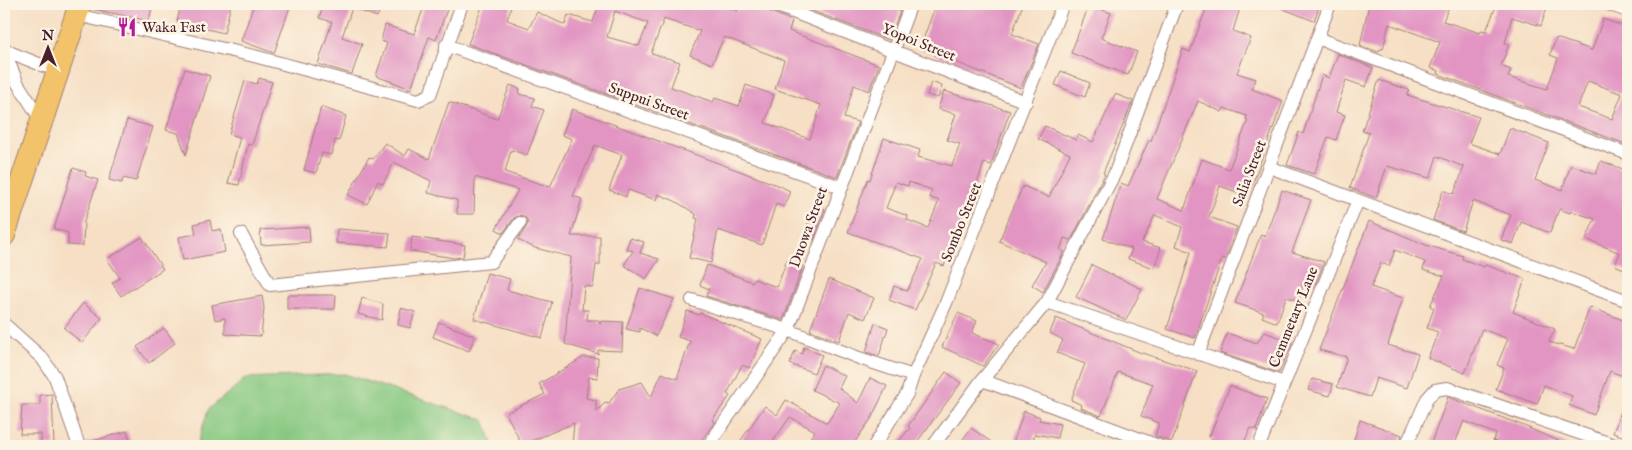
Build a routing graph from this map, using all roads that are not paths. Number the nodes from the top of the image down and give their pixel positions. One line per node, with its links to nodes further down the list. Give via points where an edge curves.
1 (462, 4): 11 (street)
2 (772, 4): 12 (street, Yopoi Street)
3 (911, 4): 12 (street, Duowa Street)
4 (1063, 4): 15 (street, Sombo Street)
5 (1177, 4): 26 (street, via 1115,173)
6 (1330, 4): 10 (street, Salia Street)
7 (1608, 4): 9 (street)
8 (78, 9): 11 (street, via 418,100 430,95); 14 (highway)
9 (1628, 11)
10 (1317, 38): 17 (street); 18 (street, Salia Street)
11 (446, 45): 19 (street, Suppui Street)
12 (894, 49): 15 (street, Yopoi Street); 19 (street, Duowa Street)
13 (4, 51): 14 (street); 16 (street, via 18,84)
14 (60, 70): 16 (highway)
15 (1026, 102): 30 (street, Sombo Street, via 946,303)
16 (42, 123): 23 (highway)
17 (1628, 154)
18 (1269, 167): 20 (street); 29 (street, Salia Street)
19 (840, 187): 28 (street, Duowa Street)
20 (1358, 200): 25 (street); 32 (street, Cemmetary Lane)
21 (520, 223): 22 (street, via 491,262 270,285)
22 (241, 234)
23 (4, 235)
24 (692, 300): 28 (street)
25 (1628, 300)
26 (1048, 302): 29 (street); 31 (street)
27 (4, 324): 33 (street, via 42,358 55,377)
28 (788, 330): 30 (street); 34 (street, Duowa Street)
29 (1198, 354): 32 (street)
30 (913, 376): 35 (street, Sombo Street, via 904,400)
31 (982, 380): 36 (street); 37 (street)
32 (1284, 383): 38 (street, Cemmetary Lane)
33 (79, 446)
34 (708, 446)
35 (874, 446)
36 (933, 446)
37 (1159, 446)
38 (1259, 446)
39 (1406, 446): 40 (street, via 1427,398 1435,390 1447,388)
40 (1617, 446)

